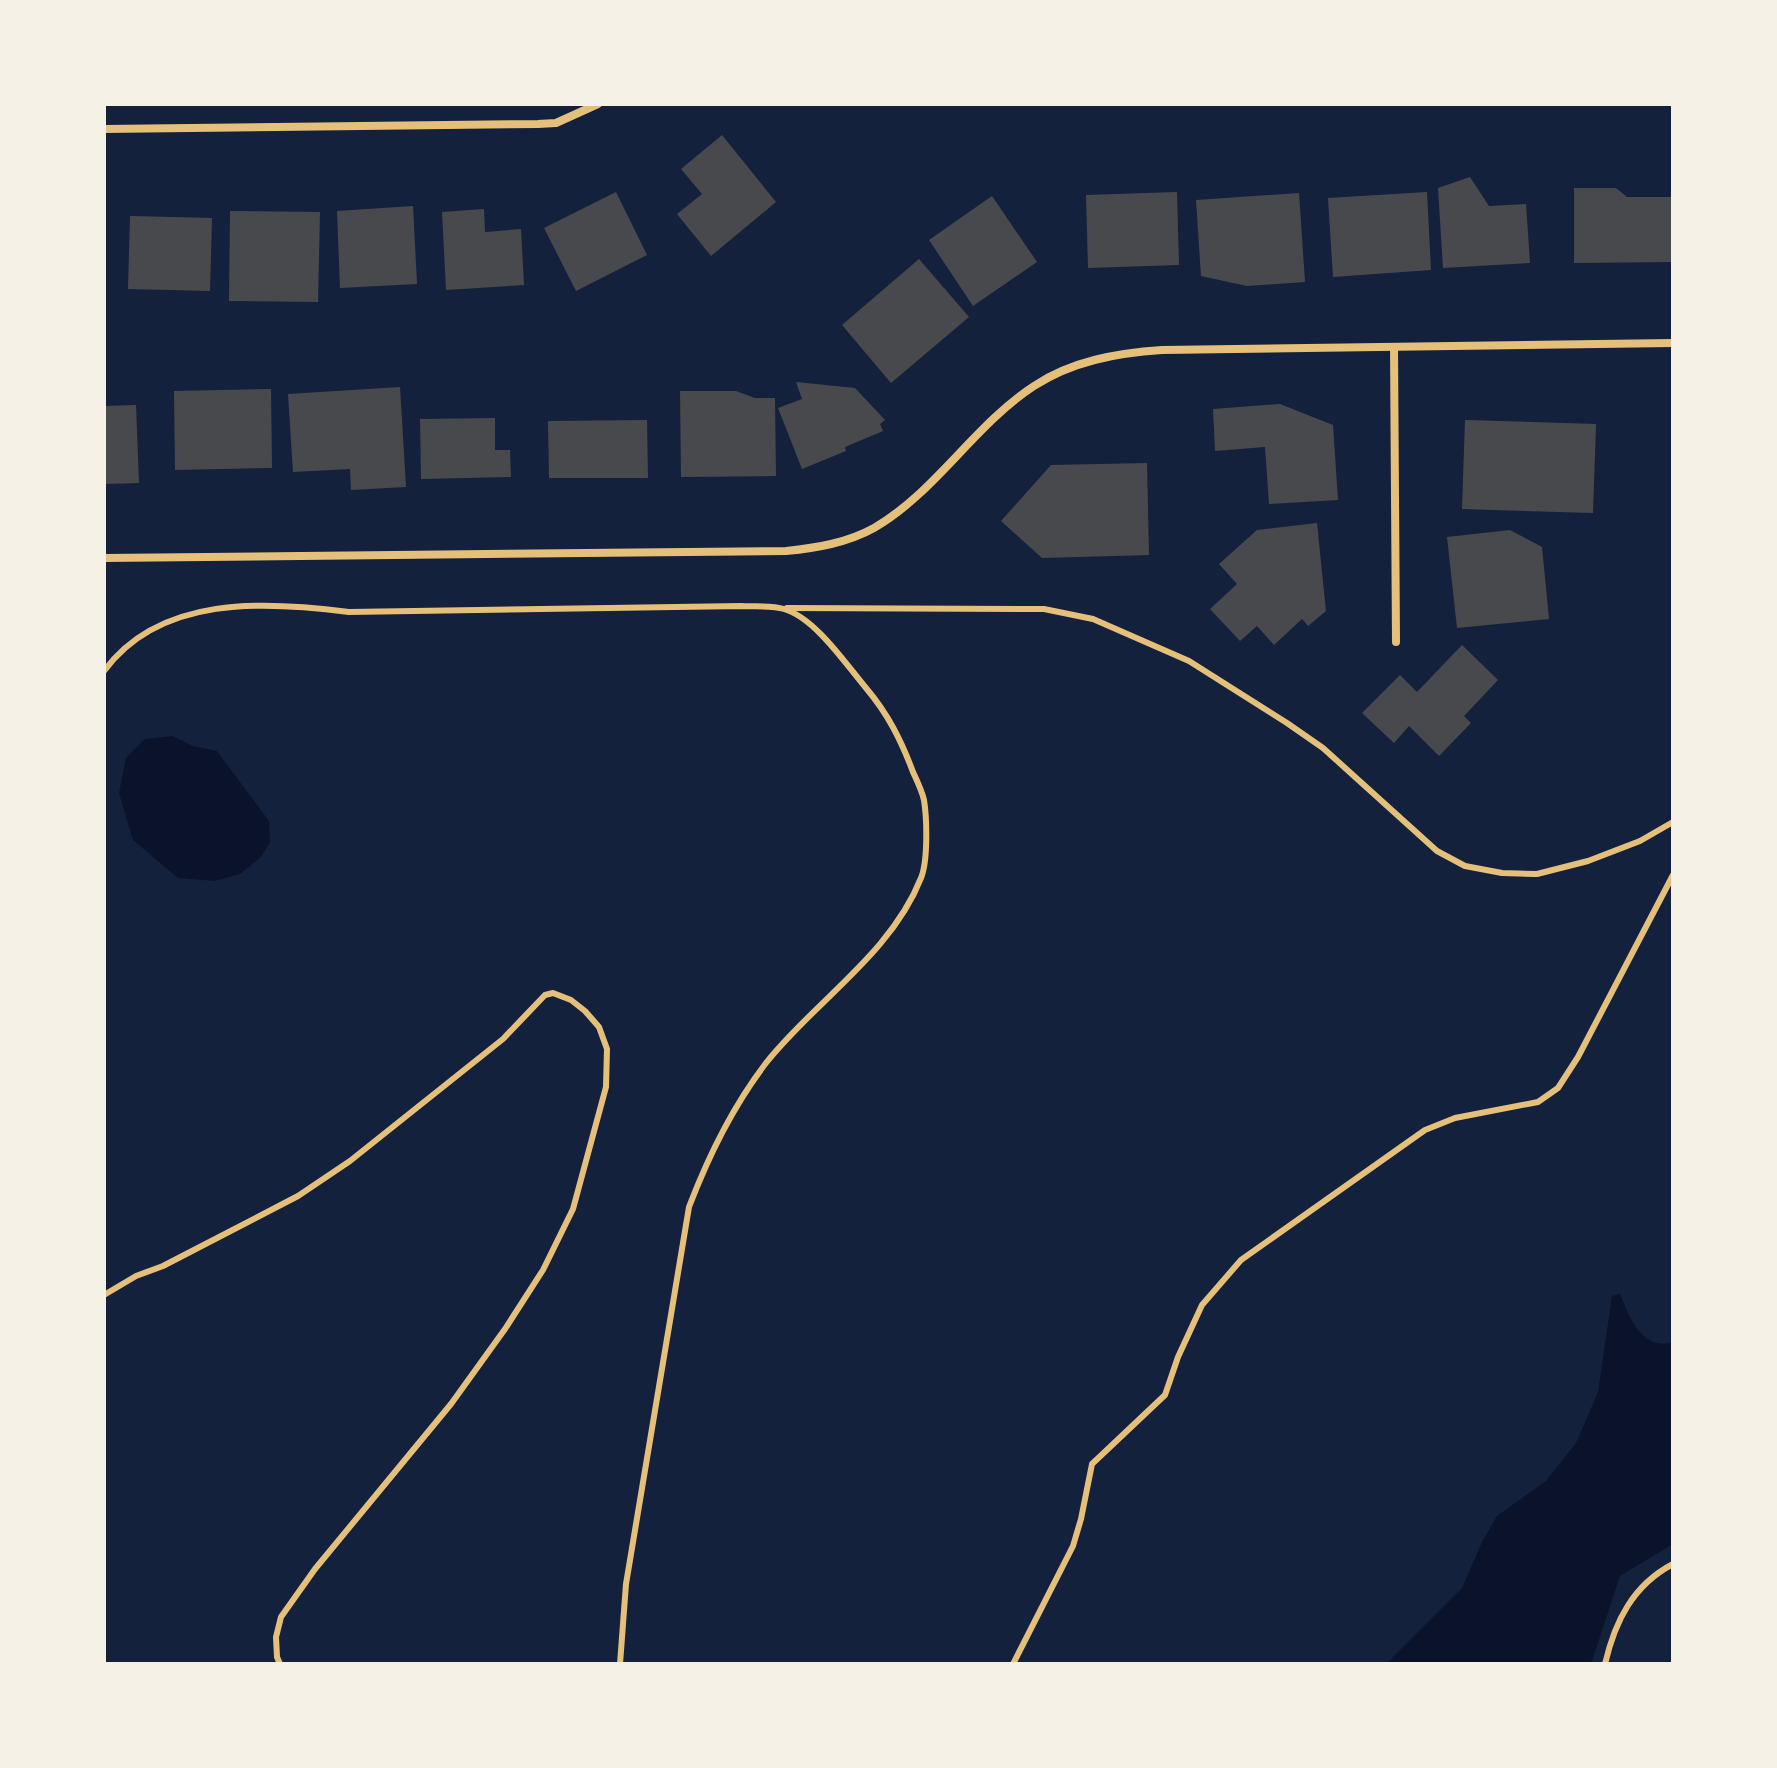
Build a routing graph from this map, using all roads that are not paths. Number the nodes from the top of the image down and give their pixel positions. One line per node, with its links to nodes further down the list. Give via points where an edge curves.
1 (598, 104): 2 (street, via 556,123 538,124)
2 (104, 129)
3 (1673, 343): 4 (street)
4 (1394, 347): 5 (street, via 1162,350 1082,363 1011,403 893,515 872,529 816,548); 7 (street)
5 (104, 558)
6 (782, 608): 8 (lane, via 219,608 175,617 128,645); 9 (lane, via 1044,609 1093,619 1189,661 1287,723 1323,748 1437,851 1465,866 1537,874 1601,856); 14 (lane, via 801,616 827,641 900,738 924,799 923,876 872,953 766,1063 702,1172 689,1207 642,1480)
7 (1396, 642)
8 (104, 671)
9 (1673, 822)
10 (1673, 875): 15 (lane, via 1558,1088 1538,1102 1455,1118 1425,1130 1227,1274 1202,1305 1165,1395 1092,1464 1073,1546)
11 (104, 1295): 13 (lane, via 271,1211 350,1161 503,1039 545,995 571,1000 599,1027 607,1049 606,1087 573,1209 543,1270 451,1404 281,1617 276,1637)
12 (1673, 1564): 16 (lane, via 1639,1587)
13 (280, 1664)
14 (620, 1664)
15 (1013, 1664)
16 (1605, 1664)

